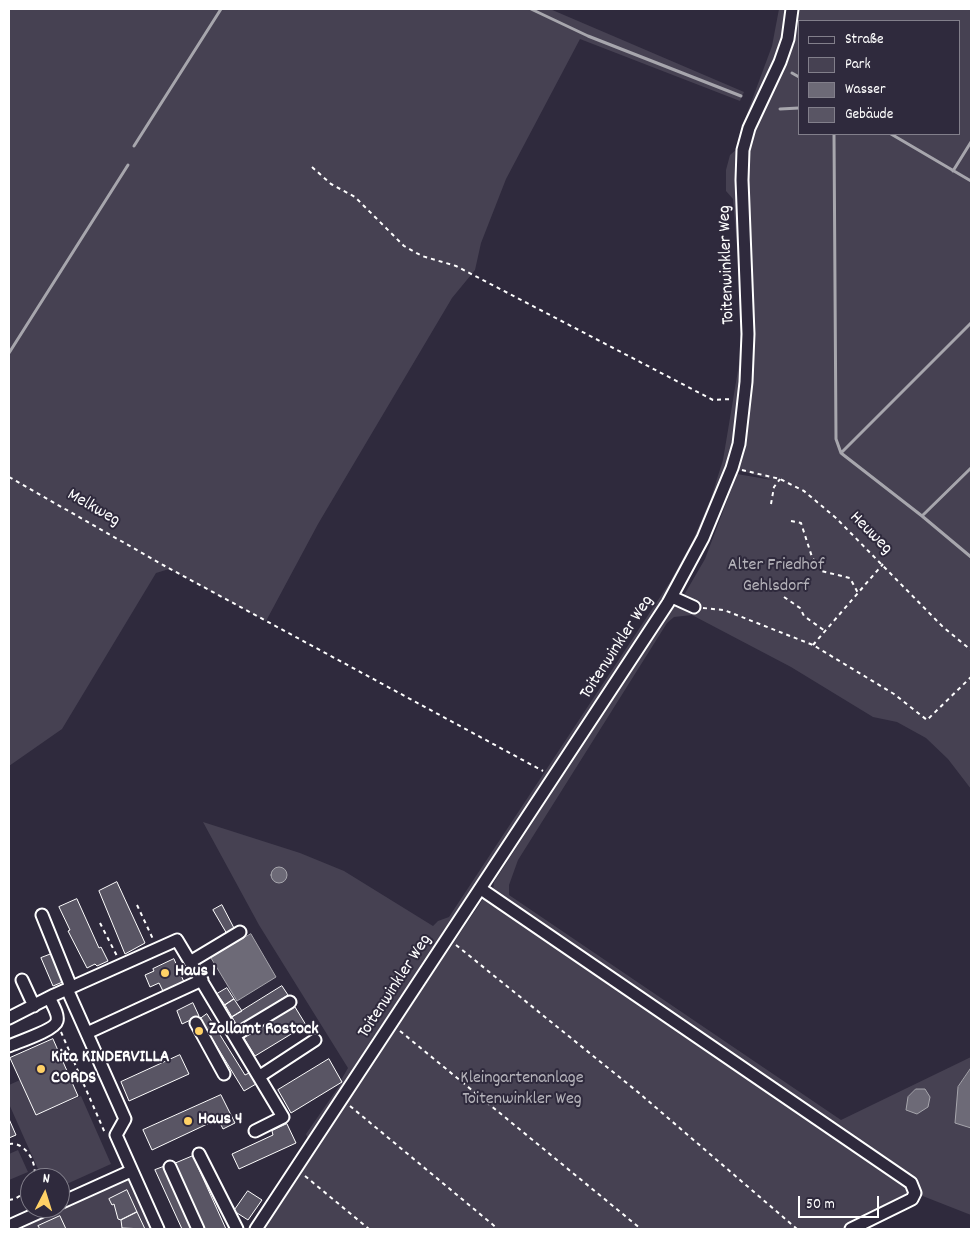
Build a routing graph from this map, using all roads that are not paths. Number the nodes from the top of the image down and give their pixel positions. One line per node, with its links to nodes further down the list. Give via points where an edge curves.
1 (792, 9): 2 (street, Toitenwinkler Weg, via 788,39 749,128 743,150 748,334 739,444 703,538)
2 (672, 597): 3 (street); 4 (street, Toitenwinkler Weg)
3 (694, 607)
4 (481, 889): 32 (street, Toitenwinkler Weg); 33 (street, via 911,1183 915,1194 912,1199)
5 (42, 915): 10 (street)
6 (240, 932): 7 (street)
7 (190, 962): 9 (street); 10 (street, via 177,940)
8 (22, 980): 13 (street)
9 (202, 980): 16 (street); 17 (street)
10 (69, 988): 11 (street); 16 (street)
11 (50, 998): 13 (street); 19 (street, via 57,1023)
12 (290, 1002): 17 (street)
13 (34, 1006): 14 (street)
14 (9, 1018)
15 (196, 1023): 20 (street)
16 (87, 1033): 25 (street, via 125,1119 116,1135)
17 (235, 1035): 21 (street)
18 (315, 1040): 21 (street)
19 (9, 1046)
20 (224, 1074)
21 (260, 1076): 22 (street, via 283,1117)
22 (255, 1131)
23 (199, 1154): 31 (street)
24 (170, 1167): 30 (street)
25 (131, 1171): 26 (street); 29 (street)
26 (70, 1198)
27 (27, 1218): 28 (street)
28 (9, 1226)
29 (158, 1229)
30 (198, 1229)
31 (237, 1229)
32 (256, 1229)
33 (851, 1229)

